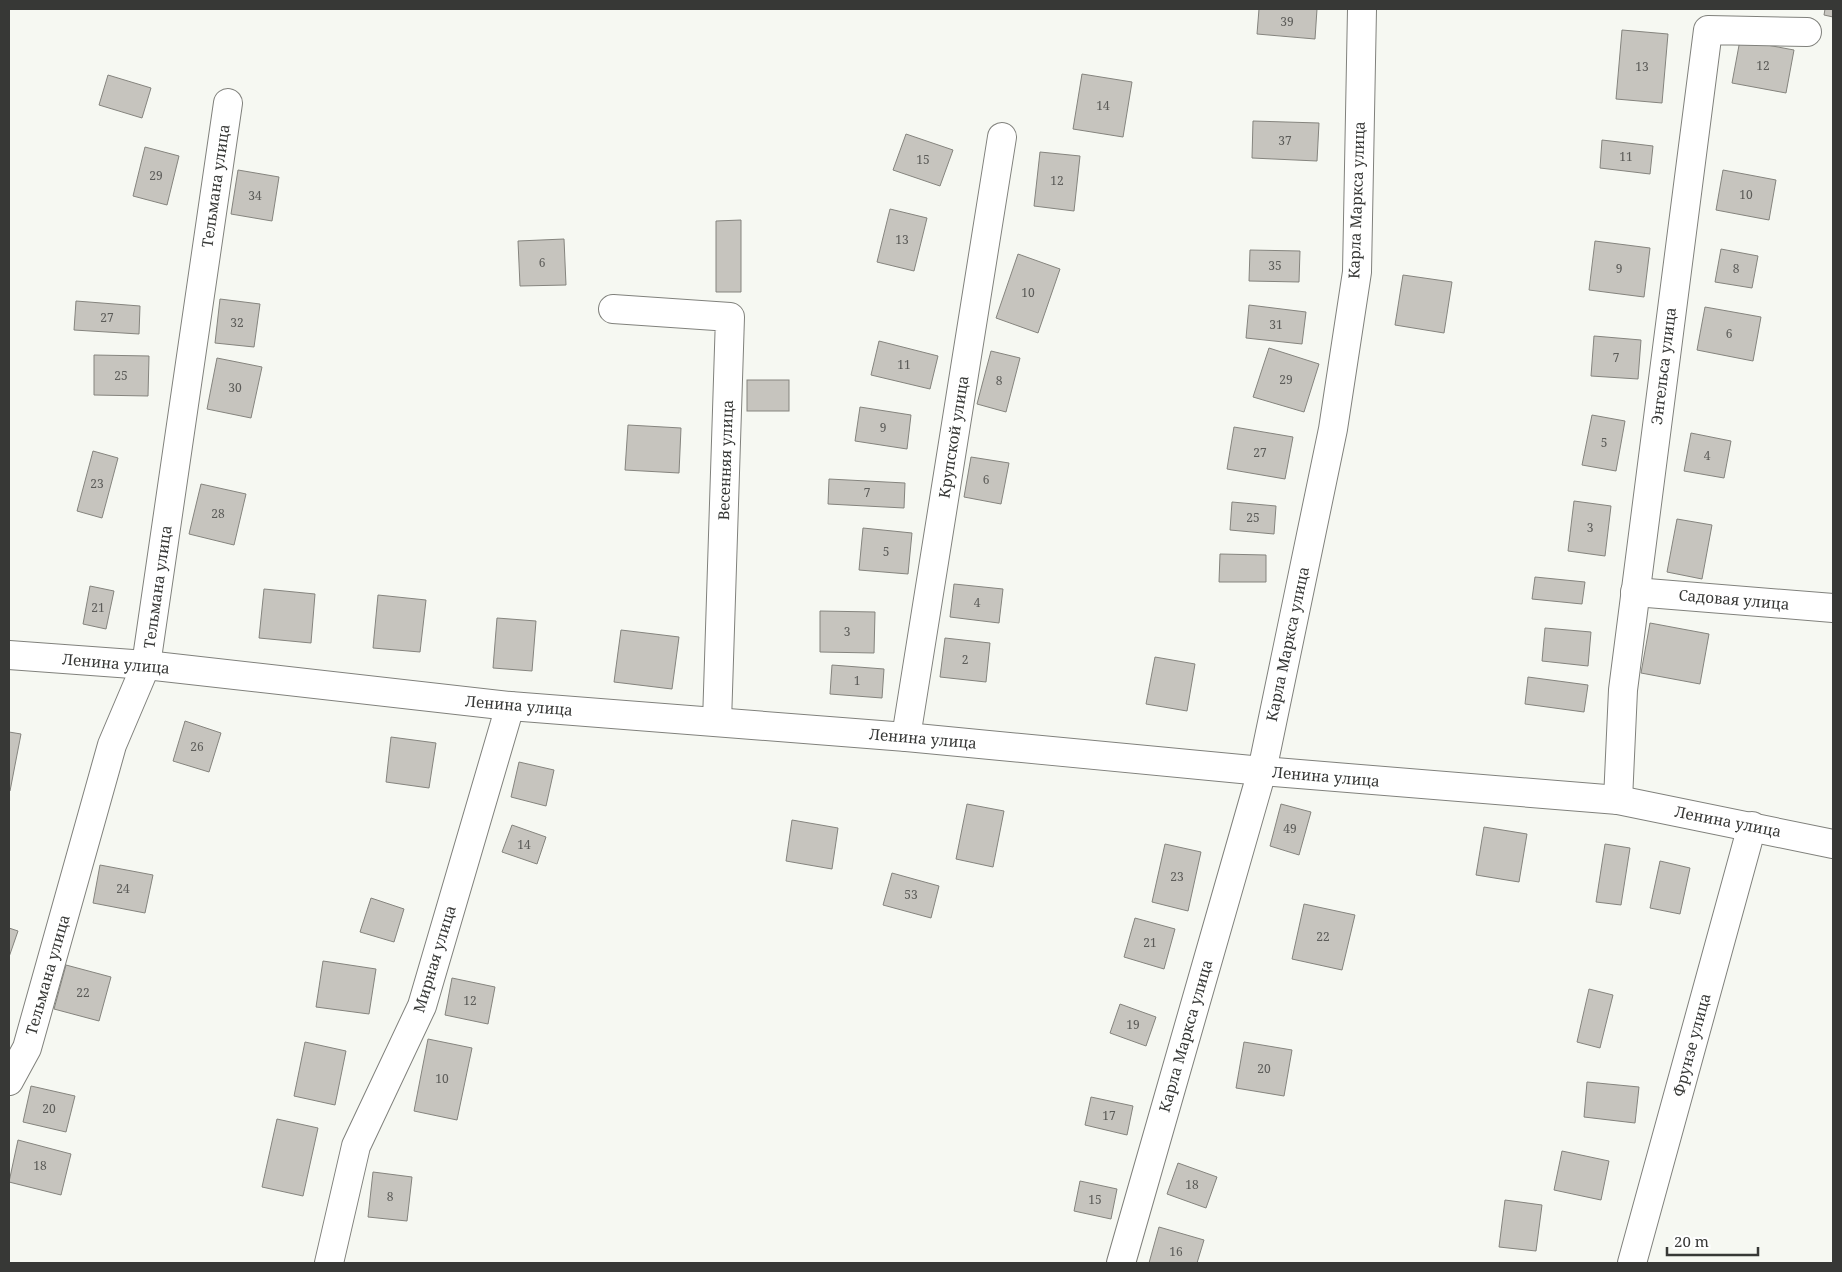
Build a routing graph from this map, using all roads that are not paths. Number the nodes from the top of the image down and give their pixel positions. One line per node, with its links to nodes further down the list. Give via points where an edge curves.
1 (1362, 9): 13 (street, Карла Маркса улица, via 1357,272 1333,429)
2 (1806, 32): 6 (street, Энгельса улица, via 1708,30)
3 (228, 103): 9 (street, Тельмана улица)
4 (1002, 137): 12 (street, Крупской улица)
5 (613, 308): 11 (street, Весенняя улица, via 730,317)
6 (1635, 592): 7 (street, Садовая улица); 14 (street, Энгельса улица, via 1623,690)
7 (1833, 608)
8 (9, 655): 9 (street, Ленина улица)
9 (146, 665): 10 (street, Ленина улица); 17 (street, Тельмана улица, via 112,745 27,1048)
10 (510, 706): 11 (street, Ленина улица); 18 (street, Мирная улица, via 422,1006 356,1146)
11 (717, 722): 12 (street, Ленина улица)
12 (906, 737): 13 (street, Ленина улица)
13 (1262, 771): 14 (street, Ленина улица); 19 (street, Карла Маркса улица)
14 (1618, 800): 15 (street, Ленина улица)
15 (1752, 826): 16 (street, Ленина улица); 20 (street, Фрунзе улица)
16 (1833, 844)
17 (13, 1067)
18 (329, 1263)
19 (1121, 1263)
20 (1632, 1263)

